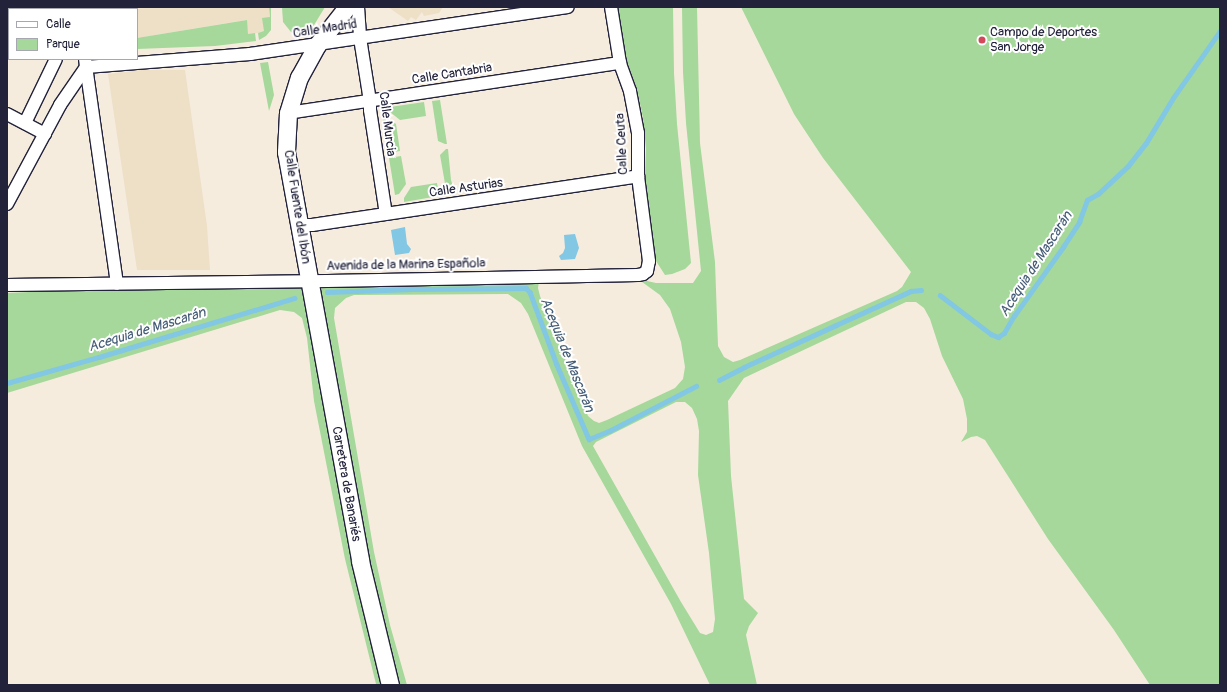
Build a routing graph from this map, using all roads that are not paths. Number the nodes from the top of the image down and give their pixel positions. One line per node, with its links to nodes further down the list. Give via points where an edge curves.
1 (347, 7): 6 (street, Calle Fuente del Ibón)
2 (358, 7): 5 (street, Calle Murcia)
3 (568, 7): 5 (street, Calle Madrid)
4 (611, 7): 9 (street, Calle Ceuta)
5 (360, 38): 6 (street, Calle Madrid); 10 (street, Calle Murcia)
6 (317, 45): 8 (street, Calle Madrid, via 202,59); 11 (street, Calle Fuente del Ibón, via 299,77)
7 (56, 60): 13 (street)
8 (85, 63): 14 (street); 21 (street)
9 (620, 63): 10 (street, Calle Cantabria); 15 (street, Calle Ceuta, via 636,119)
10 (370, 101): 11 (street, Calle Cantabria); 17 (street, Calle Murcia)
11 (288, 113): 18 (street, Calle Fuente del Ibón, via 286,152)
12 (7, 114): 13 (street)
13 (25, 123): 14 (street)
14 (45, 134): 16 (street)
15 (638, 176): 17 (street, Calle Asturias); 19 (street, Calle Ceuta, via 649,261 647,271)
16 (7, 204)
17 (386, 214): 18 (street, Calle Asturias)
18 (298, 225): 20 (street, Calle Fuente del Ibón)
19 (638, 275): 20 (street, Avenida de la Marina Española)
20 (309, 281): 21 (street, Avenida de la Marina Española); 23 (street, Carretera de Banariés, via 360,561)
21 (118, 284): 22 (street, Avenida de la Marina Española)
22 (7, 285)
23 (390, 685)

